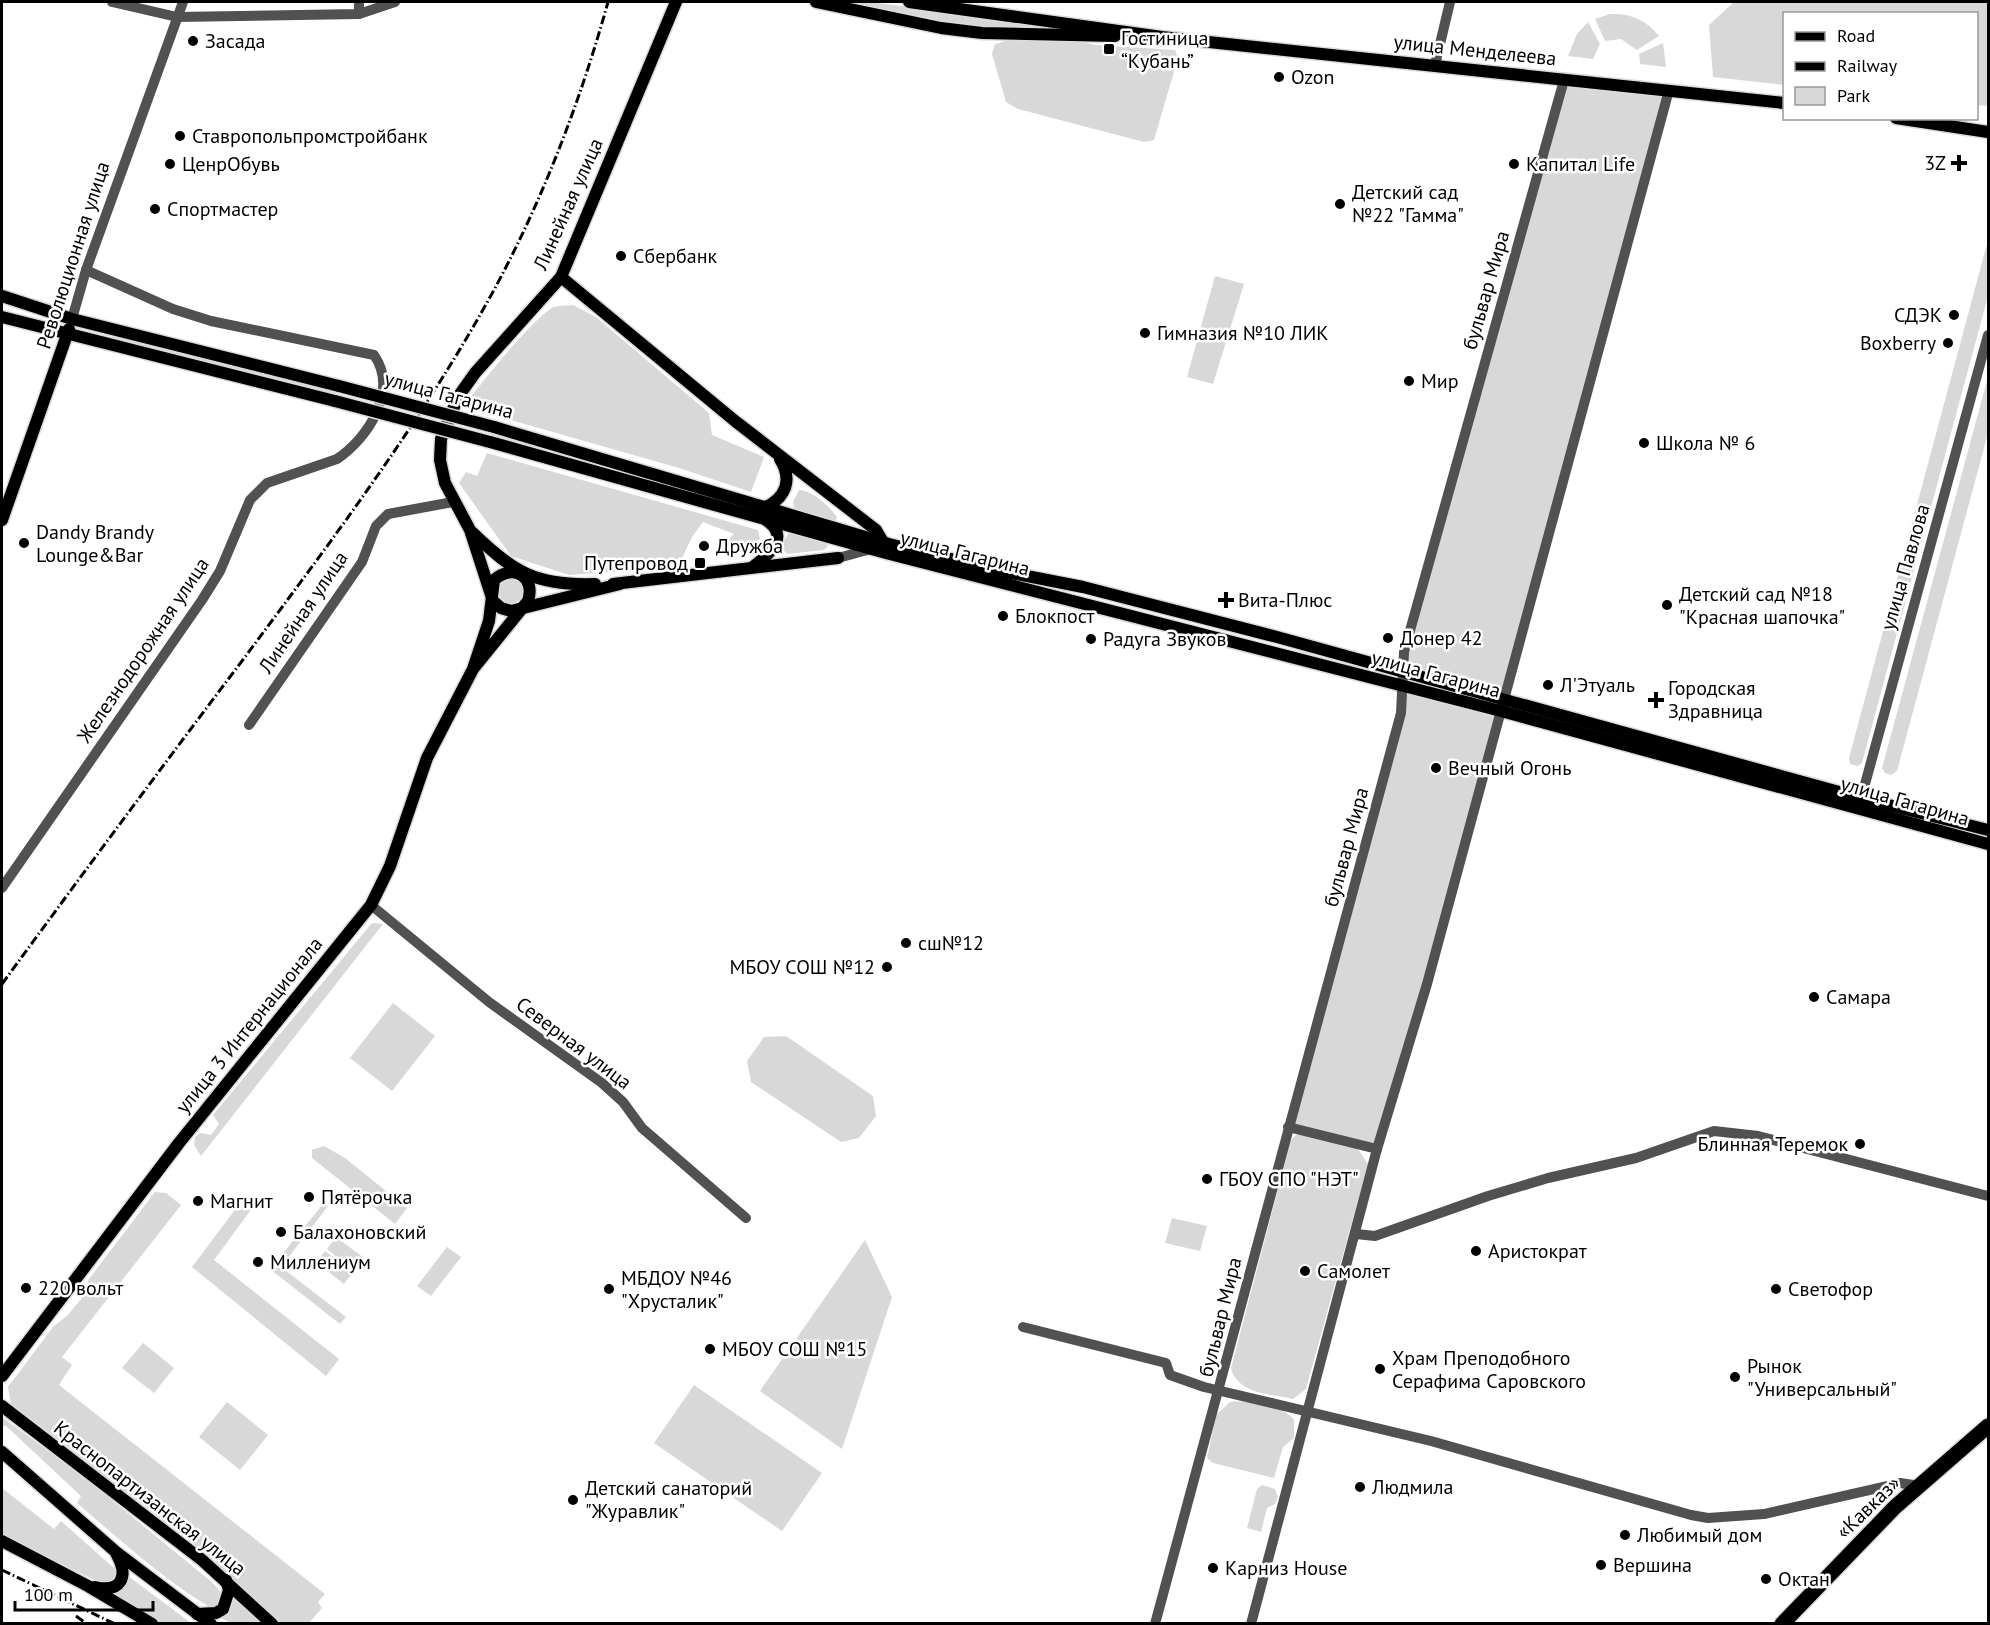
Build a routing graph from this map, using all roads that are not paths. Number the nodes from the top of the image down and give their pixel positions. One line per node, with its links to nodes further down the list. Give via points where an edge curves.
1 (112, 2): 10 (street)
2 (183, 2): 10 (street, Революционная улица)
3 (359, 2): 9 (street)
4 (395, 2): 9 (street)
5 (676, 2): 19 (main road, Линейная улица)
6 (816, 2): 11 (main road, улица Менделеева, via 982,33)
7 (909, 2): 11 (main road, улица Менделеева)
8 (1450, 2): 12 (street)
9 (359, 14): 10 (street)
10 (177, 17): 18 (street, Революционная улица)
11 (1162, 37): 12 (main road, улица Менделеева)
12 (1435, 65): 13 (main road, улица Менделеева)
13 (1564, 80): 14 (main road, улица Менделеева); 39 (street, бульвар Мира)
14 (1669, 90): 15 (main road, улица Менделеева); 41 (street)
15 (1783, 103)
16 (1909, 120): 17 (main road)
17 (1989, 132)
18 (86, 270): 22 (street, Революционная улица); 46 (street, Железнодорожная улица, via 173,309 211,321 374,355 381,365 382,389 369,427 346,453 267,483 250,500 220,571 202,600)
19 (561, 277): 25 (main road, улица Гагарина); 26 (main road, Линейная улица, via 495,348 458,397 441,439 440,460)
20 (2, 296): 22 (main road, улица Гагарина)
21 (2, 317): 23 (main road, улица Гагарина)
22 (72, 319): 23 (main road, Революционная улица); 27 (main road, улица Гагарина, bridge, via 494,427 687,482)
23 (68, 334): 27 (main road, улица Гагарина, bridge); 28 (main road, Революционная улица)
24 (1989, 335): 43 (street, улица Павлова)
25 (778, 455): 27 (main road, via 787,470 787,484 777,502); 30 (main road, улица Гагарина, via 876,530)
26 (453, 502): 29 (main road, Линейная улица); 42 (street, Линейная улица, via 388,514 376,526 362,562)
27 (763, 513): 30 (main road, улица Гагарина); 31 (main road, улица Гагарина); 33 (main road, via 774,526 777,541)
28 (2, 520)
29 (470, 530): 34 (main road, Линейная улица); 36 (main road, Линейная улица)
30 (883, 542): 39 (main road, улица Гагарина, via 1083,587)
31 (871, 549): 32 (street, улица Гагарина); 40 (main road, улица Гагарина)
32 (838, 558): 33 (main road, улица Гагарина)
33 (754, 566): 35 (main road, улица Гагарина)
34 (524, 575): 35 (main road, улица Гагарина, via 578,585); 36 (main road, via 513,570 502,572); 37 (main road, via 531,592)
35 (620, 584): 37 (main road, улица Гагарина)
36 (491, 590): 37 (main road, via 493,601 501,608); 38 (main road, улица 3 Интернационала, via 489,621)
37 (522, 608): 38 (main road, улица 3 Интернационала)
38 (473, 669): 47 (main road, улица 3 Интернационала, via 428,758 390,866)
39 (1401, 670): 40 (street, бульвар Мира); 41 (main road, улица Гагарина)
40 (1401, 685): 41 (main road, улица Гагарина); 48 (street, бульвар Мира, via 1401,713)
41 (1503, 705): 43 (main road, улица Гагарина); 49 (street, via 1427,984)
42 (249, 725)
43 (1860, 803): 44 (main road, улица Гагарина); 45 (main road, улица Гагарина)
44 (1989, 830)
45 (1989, 844)
46 (2, 888)
47 (371, 905): 51 (street, Северная улица, via 489,1002 602,1083 623,1102 642,1128); 54 (main road, улица 3 Интернационала, via 179,1143)
48 (1288, 1126): 49 (street); 55 (street, бульвар Мира)
49 (1377, 1149): 52 (street)
50 (1989, 1196): 52 (street, via 1758,1136 1714,1131 1636,1158 1488,1196 1375,1236)
51 (746, 1218)
52 (1356, 1234): 57 (street)
53 (1023, 1327): 55 (street, via 1166,1363 1170,1375)
54 (2, 1376)
55 (1220, 1390): 57 (street); 69 (street, бульвар Мира)
56 (2, 1406): 63 (main road, Краснопартизанская улица)
57 (1308, 1410): 60 (street, via 1691,1515 1736,1517 1900,1483); 70 (street)
58 (1989, 1426): 60 (highway, «Кавказ»)
59 (3, 1453): 62 (main road)
60 (1920, 1486): 71 (highway, «Кавказ»)
61 (2, 1541): 64 (main road)
62 (116, 1552): 64 (main road, via 123,1576 117,1586 107,1590); 65 (main road)
63 (226, 1580): 65 (main road, via 229,1590 223,1609); 68 (main road, Краснопартизанская улица)
64 (88, 1586): 66 (main road)
65 (197, 1614): 67 (main road)
66 (152, 1623)
67 (211, 1623)
68 (272, 1623)
69 (1155, 1623)
70 (1251, 1623)
71 (1782, 1623)

